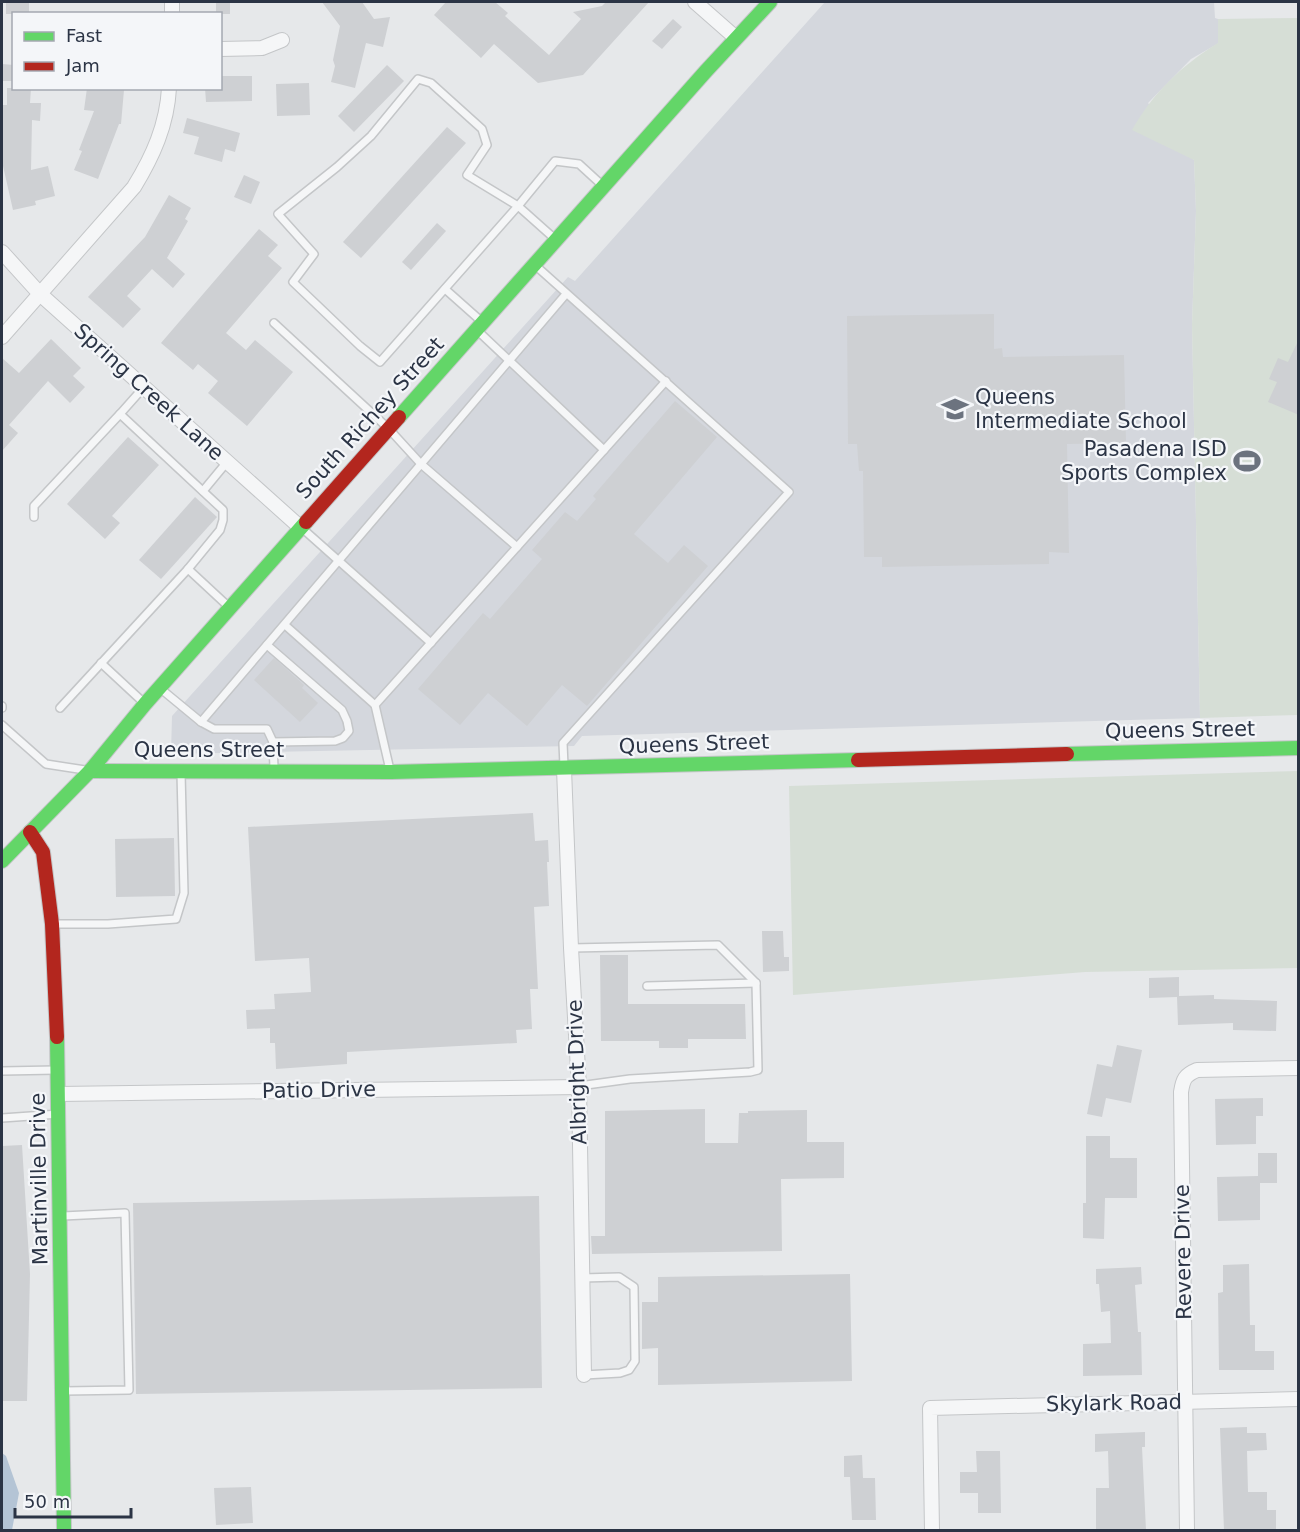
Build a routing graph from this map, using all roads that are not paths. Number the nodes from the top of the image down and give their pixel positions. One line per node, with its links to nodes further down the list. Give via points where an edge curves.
1 (695, 2): 3 (street)
2 (770, 2): 3 (street, South Richey Street)
3 (736, 38): 7 (street, South Richey Street)
4 (282, 40): 5 (street, via 262,48)
5 (222, 49)
6 (170, 90): 13 (street, via 160,134 134,187)
7 (604, 187): 8 (lane, via 579,164 555,161); 9 (street, South Richey Street)
8 (518, 206): 9 (lane); 12 (lane); 12 (lane, via 467,175 487,146 482,129 431,83 418,79 371,136 278,214 314,254 293,282 380,362)
9 (557, 240): 11 (street, South Richey Street)
10 (2, 252): 13 (street, Spring Creek Lane)
11 (535, 265): 14 (lane); 16 (street, South Richey Street)
12 (445, 289): 16 (lane)
13 (40, 294): 17 (street); 20 (street, Spring Creek Lane)
14 (566, 294): 18 (lane); 19 (lane)
15 (274, 323): 22 (lane)
16 (480, 327): 18 (lane); 22 (street, South Richey Street)
17 (2, 337)
18 (509, 361): 23 (lane); 25 (lane)
19 (666, 381): 23 (lane); 45 (lane, via 789,492 563,743)
20 (144, 387): 21 (lane); 24 (street, Spring Creek Lane)
21 (120, 414): 26 (lane); 27 (lane, via 34,506)
22 (389, 429): 25 (lane); 28 (street, South Richey Street)
23 (604, 450): 29 (lane)
24 (226, 462): 26 (lane); 28 (street, Spring Creek Lane)
25 (421, 464): 29 (lane); 30 (lane)
26 (203, 491): 31 (lane, via 222,510 223,520 220,530)
27 (34, 517)
28 (301, 528): 30 (lane); 32 (street, South Richey Street)
29 (517, 547): 34 (lane)
30 (340, 560): 33 (lane); 34 (lane)
31 (188, 569): 32 (lane); 36 (lane)
32 (231, 609): 37 (street, South Richey Street)
33 (285, 625): 35 (lane); 39 (lane)
34 (431, 643): 39 (lane)
35 (267, 645): 41 (lane); 43 (lane, via 342,710 349,731 335,741)
36 (101, 663): 38 (lane); 40 (lane)
37 (159, 688): 38 (street, South Richey Street); 41 (lane)
38 (145, 704): 46 (street, South Richey Street)
39 (375, 705): 49 (lane)
40 (60, 708)
41 (201, 722): 43 (lane, via 214,729 267,729)
42 (2, 725): 46 (lane, via 46,764)
43 (273, 742): 48 (lane)
44 (1299, 748): 45 (street, Queens Street)
45 (564, 769): 49 (street, Queens Street); 53 (street, Albright Drive)
46 (90, 771): 47 (street, Queens Street); 50 (street, South Richey Street)
47 (181, 771): 48 (street, Queens Street); 52 (lane, via 184,893 176,919)
48 (274, 772): 49 (street, Queens Street)
49 (391, 772)
50 (30, 832): 51 (street, South Richey Street); 52 (street, Martinville Drive, via 43,852)
51 (2, 861)
52 (52, 924): 57 (street, Martinville Drive)
53 (571, 948): 54 (lane, via 718,945); 59 (street, Albright Drive)
54 (756, 983): 55 (lane); 59 (lane, via 758,1070)
55 (647, 986)
56 (1292, 1068): 68 (street, Revere Drive, via 1197,1070 1187,1074 1183,1081 1180,1092)
57 (58, 1070): 58 (lane); 60 (street, Martinville Drive)
58 (2, 1071)
59 (579, 1086): 60 (street, Patio Drive); 64 (street, Albright Drive)
60 (59, 1094): 61 (street, Martinville Drive)
61 (59, 1114): 62 (lane); 63 (street, Martinville Drive)
62 (2, 1118)
63 (61, 1216): 66 (street, Martinville Drive); 66 (lane, via 125,1213 129,1390)
64 (582, 1278): 65 (street, Albright Drive); 65 (lane, via 619,1277 634,1287 635,1361 629,1370 620,1373)
65 (584, 1375)
66 (63, 1391): 69 (street, Martinville Drive)
67 (1299, 1399): 68 (street, Skylark Road)
68 (1185, 1401): 70 (street, Skylark Road, via 930,1408); 71 (street, Revere Drive)
69 (64, 1530)
70 (932, 1530)
71 (1187, 1530)

